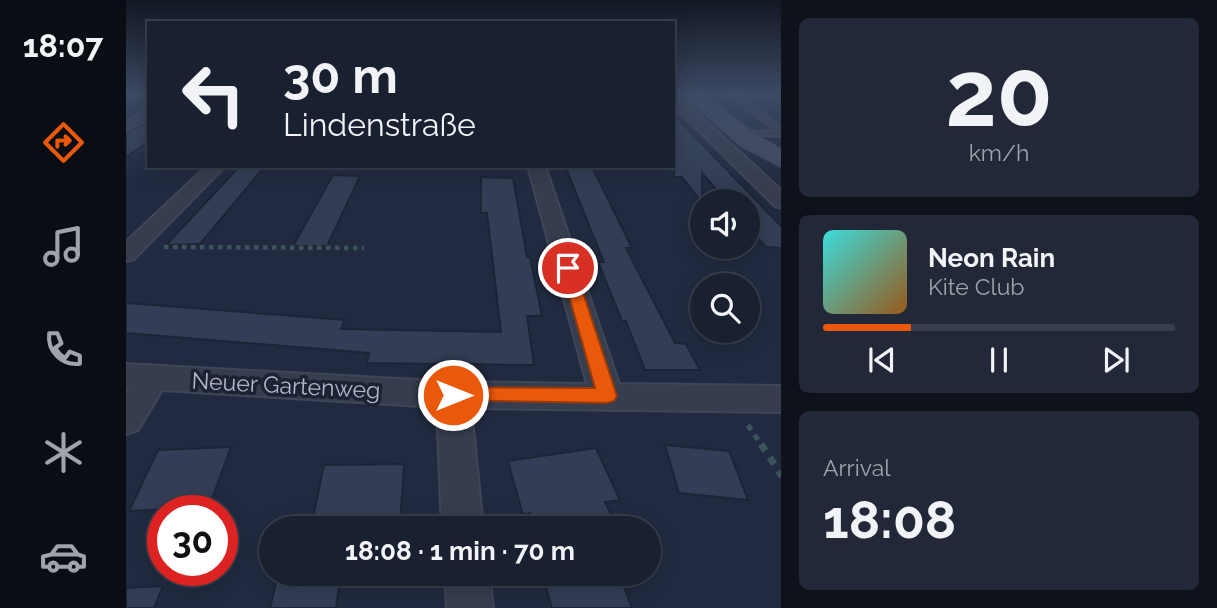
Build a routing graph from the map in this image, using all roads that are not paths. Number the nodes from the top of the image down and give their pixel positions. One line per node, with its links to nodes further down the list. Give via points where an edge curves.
1 (699, 123): 8 (street)
2 (728, 123): 3 (street)
3 (740, 133): 4 (lane); 5 (street)
4 (781, 133)
5 (781, 160)
6 (215, 168): 9 (street)
7 (537, 168): 12 (street)
8 (781, 202)
9 (126, 254)
10 (139, 377): 11 (street, Neuer Gartenweg); 14 (street)
11 (453, 395): 12 (street, Neuer Gartenweg); 15 (street)
12 (607, 396): 13 (street, Neuer Gartenweg)
13 (781, 399)
14 (126, 420)
15 (462, 516)
16 (468, 586): 17 (street)
17 (470, 608)

